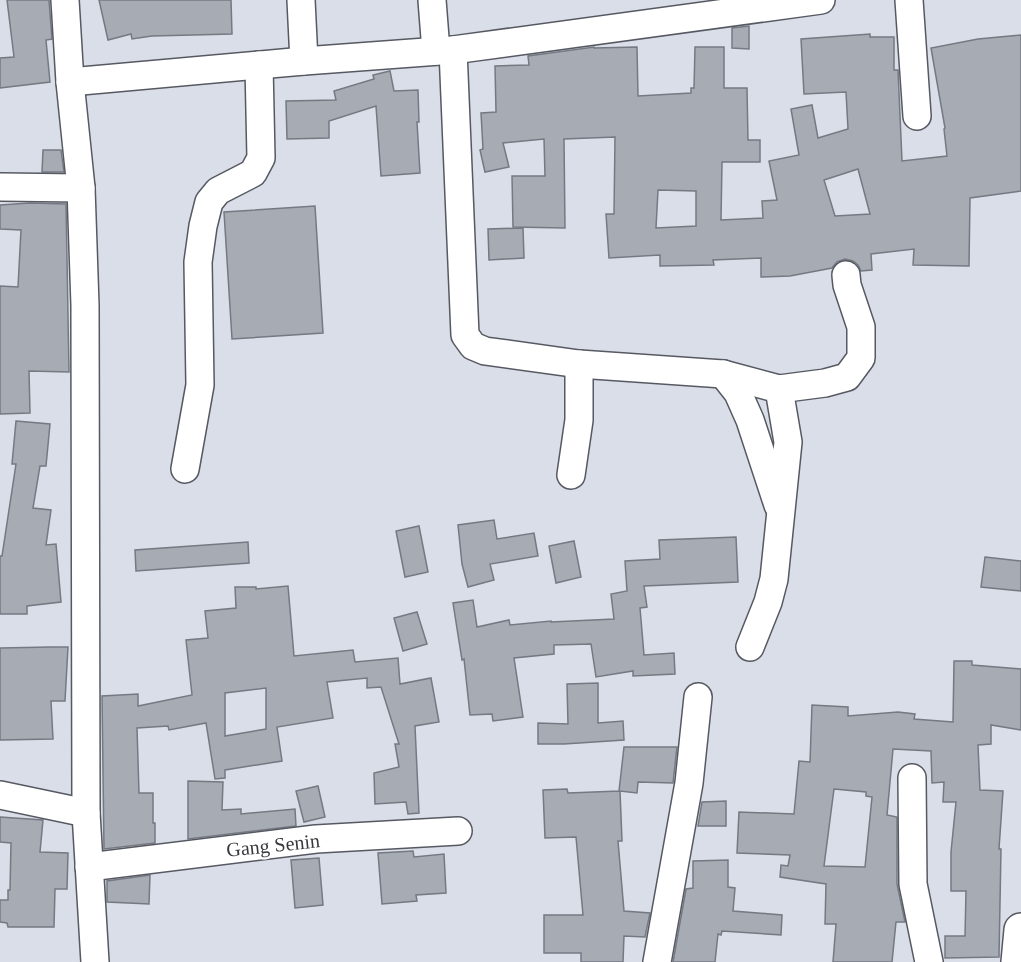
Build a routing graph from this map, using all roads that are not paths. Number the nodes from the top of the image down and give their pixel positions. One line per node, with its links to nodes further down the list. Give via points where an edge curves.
1 (65, 0): 9 (street)
2 (300, 0): 7 (street)
3 (432, 0): 6 (street)
4 (821, 0): 6 (street)
5 (909, 0): 10 (street)
6 (444, 51): 7 (street); 14 (street, via 465,335 473,346 485,351)
7 (304, 61): 8 (street)
8 (259, 65): 9 (street); 17 (street, via 261,159 253,173 218,191 209,202 202,226 198,262 200,385)
9 (70, 82): 12 (street)
10 (917, 116)
11 (0, 188): 12 (street)
12 (81, 188): 24 (street, via 85,305)
13 (846, 275): 16 (street, via 861,327 861,358 847,377)
14 (579, 364): 15 (street); 18 (street, via 579,420)
15 (723, 374): 16 (street); 19 (street, via 738,393 750,420)
16 (779, 389): 19 (street, via 788,442)
17 (185, 469)
18 (572, 475)
19 (780, 513): 20 (street, via 774,579)
20 (750, 647)
21 (698, 697): 29 (street, via 689,783)
22 (912, 778): 30 (street, via 913,884)
23 (0, 795): 24 (street)
24 (86, 813): 26 (street)
25 (458, 831): 26 (street, Gang Senin, via 316,839)
26 (89, 867): 28 (street)
27 (1021, 930): 31 (main road)
28 (95, 962)
29 (657, 962)
30 (929, 962)
31 (1018, 962)

